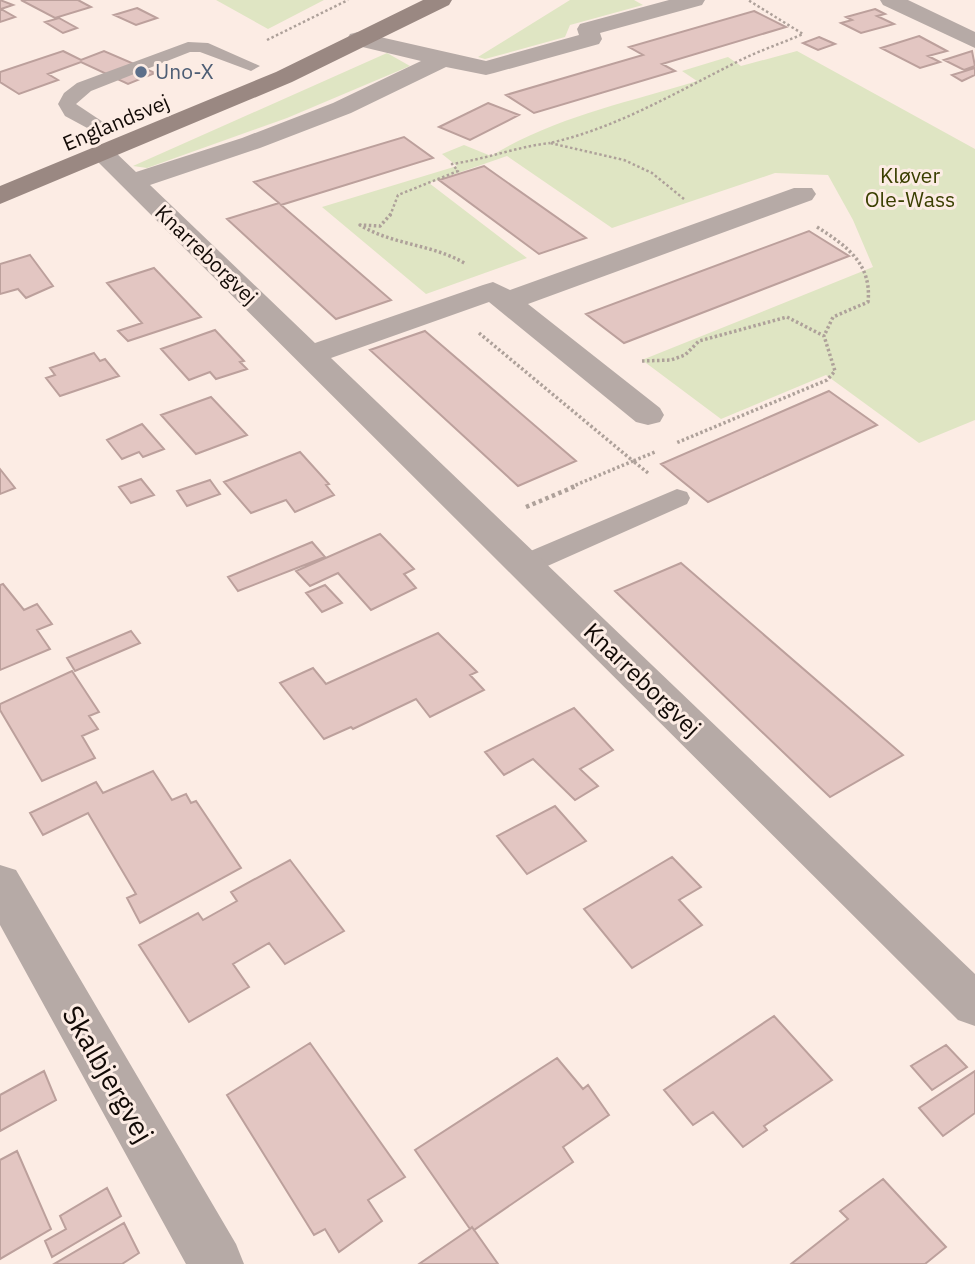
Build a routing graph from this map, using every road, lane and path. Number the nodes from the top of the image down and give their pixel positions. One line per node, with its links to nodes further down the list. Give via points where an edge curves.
1 (416, 0): 6 (street, Englandsvej, via 398,10)
2 (441, 0): 6 (street, Englandsvej)
3 (694, 0): 9 (street, via 588,29 591,39 486,68)
4 (748, 0): 12 (path, via 803,34 736,62 648,109 576,137)
5 (891, 0): 8 (street)
6 (385, 25): 7 (street, Englandsvej)
7 (358, 39): 9 (street); 11 (street, Englandsvej, via 284,78)
8 (975, 41)
9 (443, 59): 14 (street, via 342,108)
10 (261, 61): 11 (street, Englandsvej); 11 (lane, via 188,47 84,87 67,104)
11 (103, 142): 13 (street, Englandsvej); 14 (street, Knarreborgvej); 15 (street, Englandsvej)
12 (550, 142): 17 (path, via 643,168); 18 (path, via 452,164 458,171 398,195 390,216 380,226 360,225 368,232 464,262)
13 (0, 170)
14 (131, 182): 21 (street, Knarreborgvej)
15 (0, 196)
16 (791, 199): 17 (street); 20 (path, via 861,259 869,275 869,302 833,317)
17 (723, 223): 18 (street)
18 (500, 296): 19 (street); 22 (street)
19 (447, 307): 21 (street); 26 (path)
20 (824, 336): 22 (path, via 786,317 699,341 685,355 671,360 638,361); 24 (path, via 835,371 827,380)
21 (309, 355): 28 (street, Knarreborgvej)
22 (599, 376): 23 (street)
23 (648, 415)
24 (669, 446)
25 (657, 451): 26 (path)
26 (633, 461): 28 (path)
27 (677, 498): 29 (lane)
28 (484, 526): 29 (street, Knarreborgvej)
29 (524, 565): 31 (street, Knarreborgvej)
30 (0, 883): 32 (street, Skalbjergvej)
31 (975, 1005)
32 (216, 1264)

